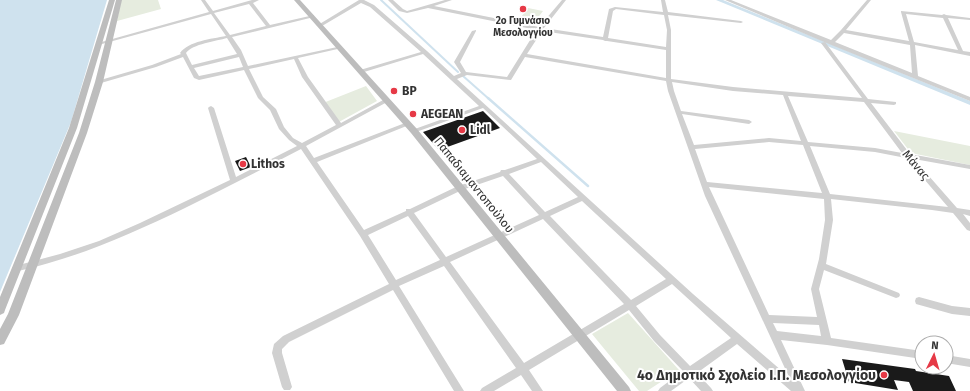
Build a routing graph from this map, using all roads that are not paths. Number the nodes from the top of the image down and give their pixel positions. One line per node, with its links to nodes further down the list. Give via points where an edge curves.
1 (112, 0): 30 (street)
2 (119, 0): 29 (street)
3 (203, 0): 15 (street)
4 (257, 0): 13 (street)
5 (297, 0): 18 (street, Παπαδιαμαντοπούλου)
6 (362, 0): 21 (street); 36 (street)
7 (390, 0): 14 (street, via 404,12)
8 (450, 0): 14 (street)
9 (564, 0): 24 (street)
10 (663, 0): 16 (street)
11 (727, 0): 32 (street)
12 (869, 0): 26 (street)
13 (250, 2): 15 (street); 22 (street)
14 (427, 6): 24 (street)
15 (213, 12): 27 (street); 29 (street)
16 (666, 13): 20 (street); 28 (street, via 613,8); 35 (street)
17 (944, 15): 19 (street); 33 (street, via 903,12); 37 (street)
18 (312, 16): 21 (street, Παπαδιαμαντοπούλου); 22 (street)
19 (970, 19)
20 (741, 22)
21 (320, 25): 34 (street, Παπαδιαμαντοπούλου)
22 (269, 27): 27 (street)
23 (785, 27): 31 (street)
24 (540, 29): 28 (street); 41 (street)
25 (474, 31): 46 (street, via 457,62)
26 (844, 31): 32 (street); 33 (street)
27 (227, 37): 39 (street, via 189,47); 40 (street)
28 (605, 40): 35 (street)
29 (109, 42): 30 (street); 50 (street)
30 (100, 43): 86 (street, via 73,128)
31 (824, 43): 54 (street, Μάνας); 56 (street)
32 (831, 43): 47 (street)
33 (912, 43): 37 (street); 47 (street)
34 (340, 47): 42 (street); 45 (street, Παπαδιαμαντοπούλου)
35 (669, 50): 49 (street)
36 (424, 52): 45 (street); 48 (street)
37 (961, 52): 38 (street)
38 (970, 54)
39 (184, 55): 43 (street); 50 (street)
40 (240, 55): 43 (street); 44 (street)
41 (525, 55): 46 (street, via 510,79); 49 (street)
42 (296, 58): 44 (street); 61 (street, via 305,77)
43 (190, 68): 44 (street, via 196,78)
44 (246, 69): 64 (street, via 260,96 273,109 280,128)
45 (362, 71): 53 (street, Παπαδιαμαντοπούλου)
46 (464, 73): 48 (street)
47 (915, 77): 52 (street)
48 (454, 78): 57 (street)
49 (669, 80): 51 (street); 59 (street)
50 (99, 82): 84 (street, via 83,133)
51 (786, 94): 54 (street); 63 (street)
52 (970, 99)
53 (387, 100): 61 (street); 62 (street, Παπαδιαμαντοπούλου)
54 (864, 100): 55 (street); 66 (street, Μάνας)
55 (894, 103)
56 (970, 104)
57 (484, 106): 62 (street); 67 (street)
58 (211, 108): 71 (street)
59 (679, 112): 60 (street); 65 (street)
60 (749, 122)
61 (340, 126): 64 (street)
62 (411, 128): 68 (street); 73 (street, Παπαδιαμαντοπούλου)
63 (805, 143): 65 (street, via 761,139); 66 (street); 74 (street)
64 (302, 146): 68 (street); 71 (street)
65 (692, 147): 72 (street)
66 (907, 155): 69 (street); 76 (street, Μάνας)
67 (541, 160): 70 (street); 75 (street)
68 (313, 161): 81 (street)
69 (970, 167)
70 (503, 172): 73 (street); 79 (street)
71 (234, 181): 84 (street, via 109,241)
72 (705, 184): 74 (street); 94 (street)
73 (460, 188): 77 (street); 82 (street, Παπαδιαμαντοπούλου)
74 (827, 196): 76 (street); 85 (street, via 829,220)
75 (582, 198): 79 (street); 87 (street)
76 (954, 210): 78 (street); 80 (street, Μάνας)
77 (409, 211): 81 (street); 83 (street)
78 (970, 213)
79 (544, 216): 82 (street); 91 (street)
80 (970, 228)
81 (364, 234): 88 (street)
82 (498, 236): 83 (street); 96 (street, Παπαδιαμαντοπούλου)
83 (446, 263): 88 (street); 104 (street)
84 (33, 265): 86 (street); 99 (street)
85 (821, 266): 89 (street); 95 (street, via 815,289)
86 (18, 268): 92 (street)
87 (672, 280): 91 (street); 98 (street)
88 (394, 286): 106 (street, via 281,343 277,347 277,353); 107 (street)
89 (896, 295)
90 (919, 301): 93 (street)
91 (630, 305): 96 (street); 105 (street)
92 (0, 310)
93 (970, 312)
94 (766, 319): 95 (street); 97 (street)
95 (822, 321): 100 (street)
96 (579, 334): 104 (street); 110 (street, Παπαδιαμαντοπούλου)
97 (773, 335): 100 (street); 113 (street)
98 (737, 339): 105 (street); 113 (street)
99 (0, 340)
100 (827, 341): 101 (street)
101 (914, 354)
102 (954, 360): 103 (street)
103 (970, 363)
104 (522, 369): 108 (street); 109 (street)
105 (691, 373): 111 (street); 112 (street)
106 (287, 387)
107 (458, 391)
108 (485, 391)
109 (538, 391)
110 (625, 391)
111 (662, 391)
112 (708, 391)
113 (799, 391)

